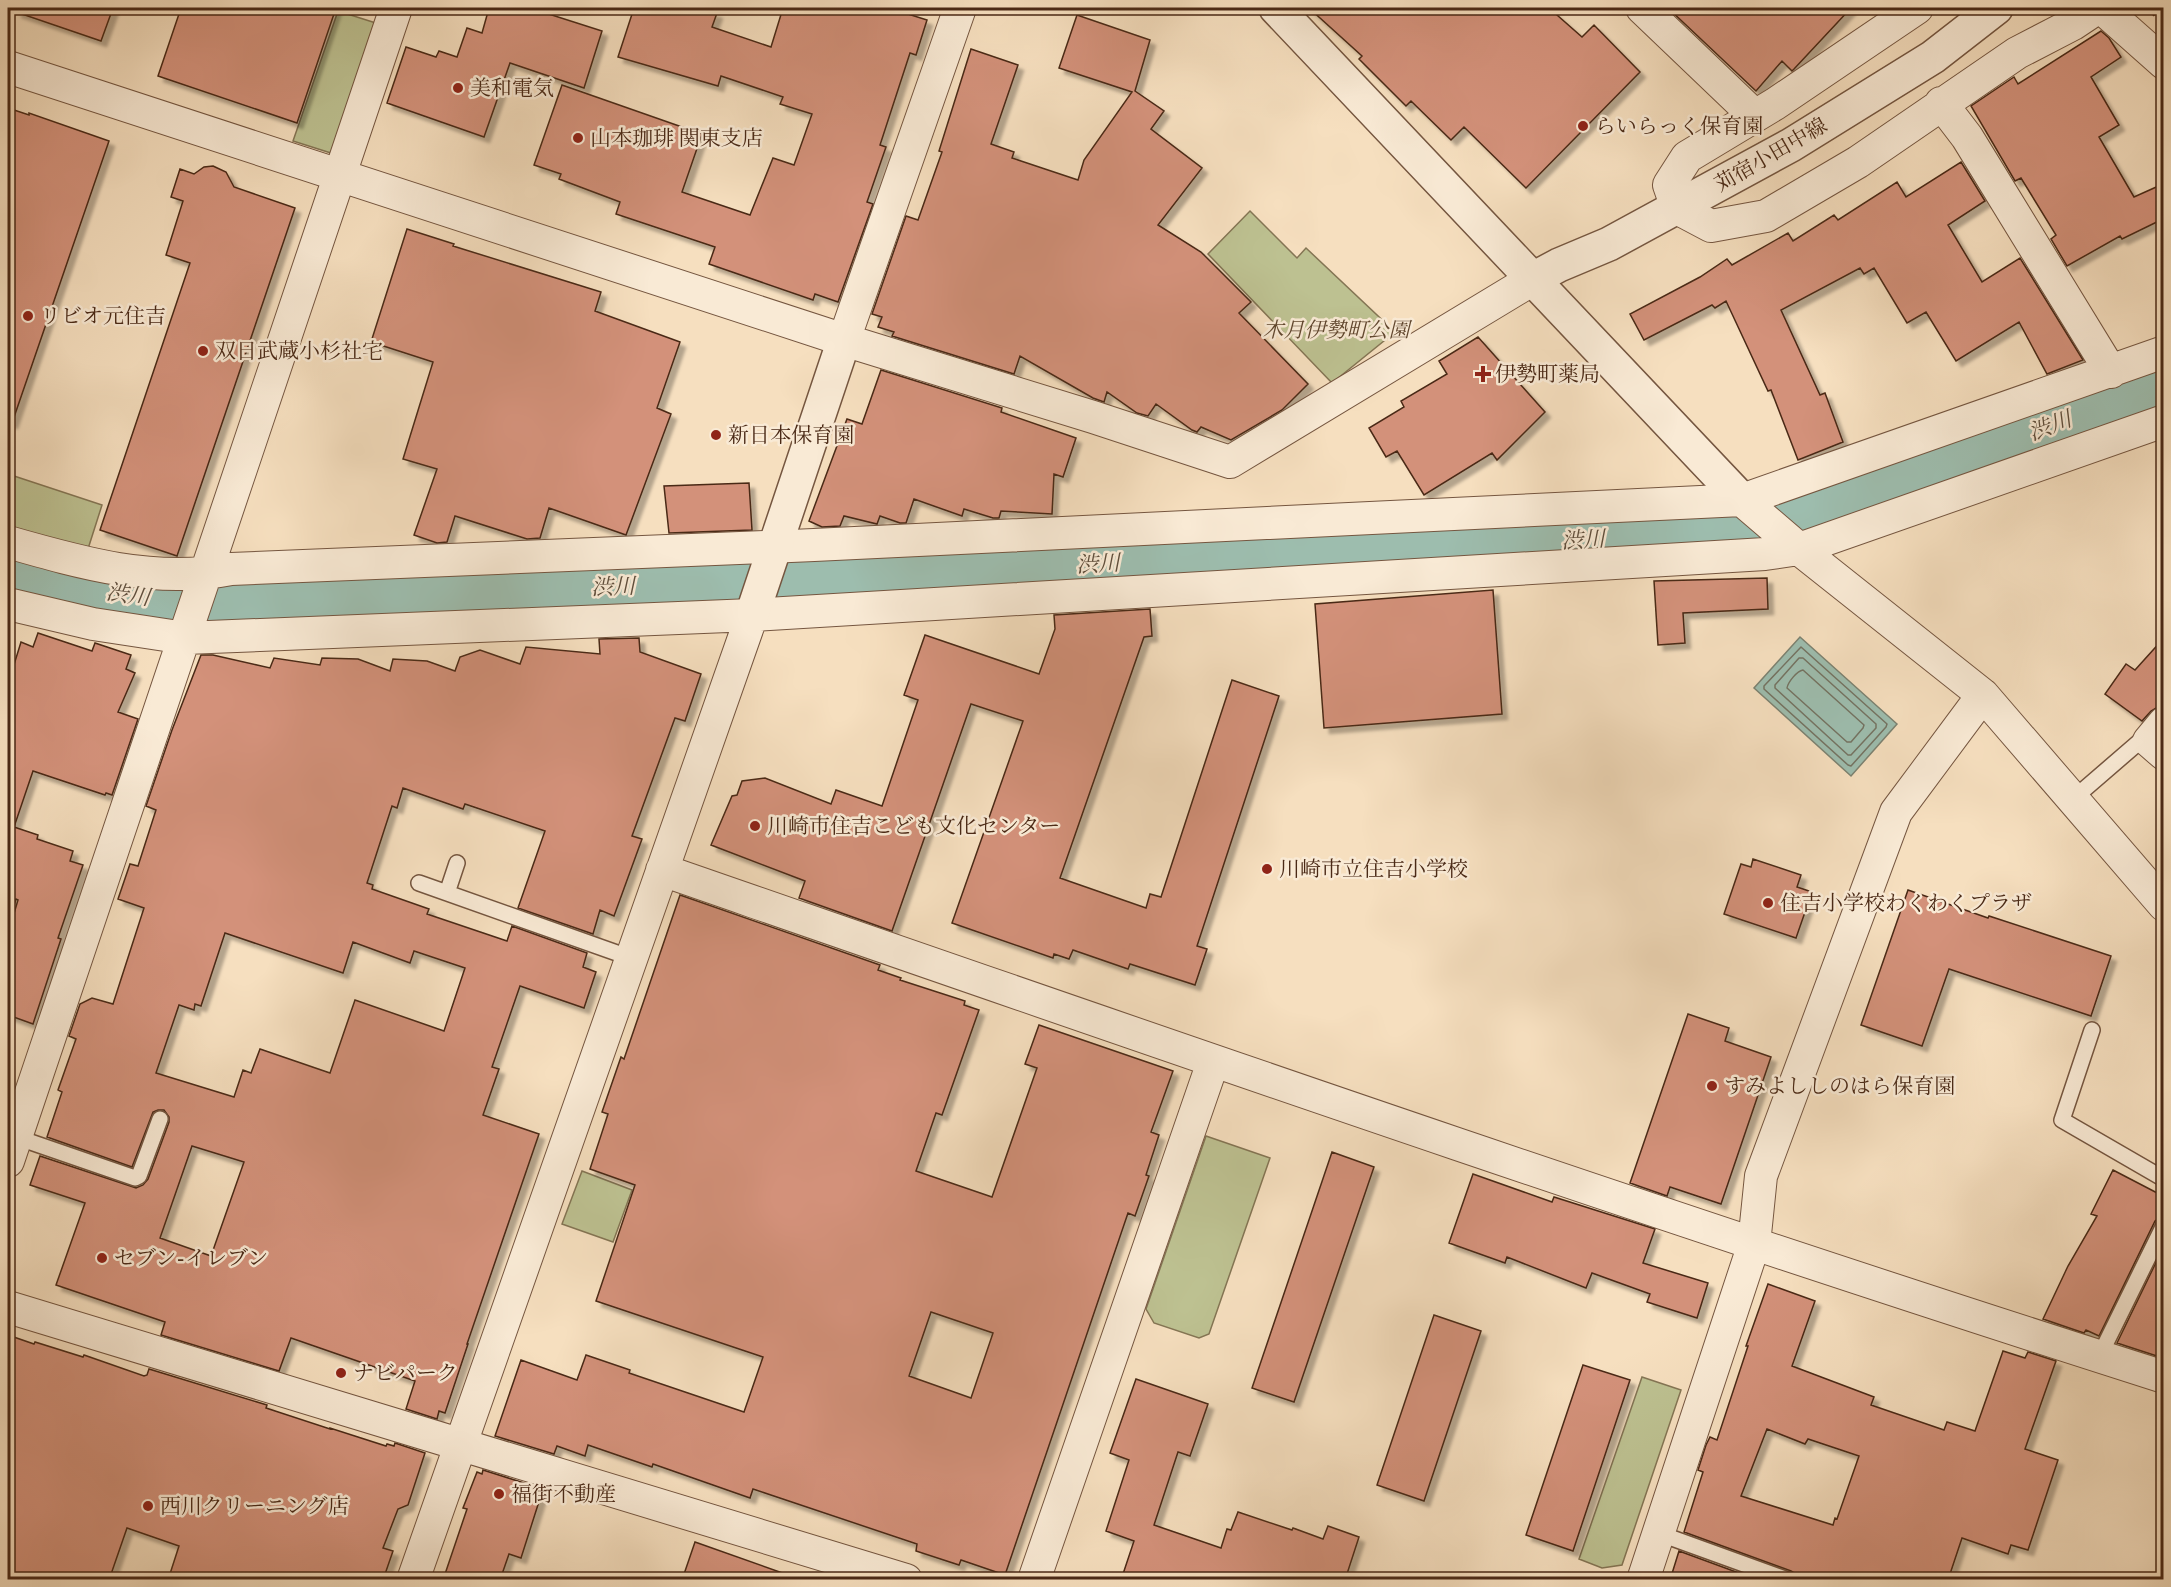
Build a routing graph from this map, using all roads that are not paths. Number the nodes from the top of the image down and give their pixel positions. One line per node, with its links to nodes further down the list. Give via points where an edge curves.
1 (396, 8): 13 (street)
2 (960, 8): 16 (street)
3 (1276, 8): 15 (street)
4 (1642, 8): 12 (street)
5 (1917, 8): 12 (street)
6 (1996, 8): 14 (street, 苅宿小田中線, via 1934,57 1791,145)
7 (2097, 8): 11 (street, via 2017,53)
8 (2102, 8): 9 (street)
9 (2163, 63)
10 (8, 67): 13 (street)
11 (1941, 103): 14 (street, via 1858,162 1766,216 1711,226); 18 (street, via 1967,137)
12 (1755, 116): 14 (street, via 1687,157 1669,185)
13 (339, 174): 16 (street); 24 (street)
14 (1677, 208): 15 (street, 苅宿小田中線)
15 (1533, 279): 16 (street, via 1230,462); 20 (street)
16 (844, 340): 22 (street)
17 (2163, 352): 18 (street)
18 (2111, 372): 20 (street)
19 (2163, 421): 23 (street)
20 (1742, 500): 22 (street); 23 (street)
21 (8, 542): 24 (street, via 119,571)
22 (774, 546): 24 (street, via 231,569); 26 (street)
23 (1799, 549): 26 (street); 28 (street)
24 (206, 574): 27 (street)
25 (8, 604): 27 (street, via 93,624)
26 (752, 615): 27 (street); 32 (street)
27 (185, 638): 40 (street)
28 (1983, 695): 30 (street); 43 (street, via 1896,812 1761,1176)
29 (2159, 739): 30 (lane, via 2139,742)
30 (2073, 799): 35 (street)
31 (457, 862): 34 (lane)
32 (662, 870): 36 (street); 38 (street)
33 (418, 883): 34 (lane)
34 (447, 893): 36 (lane)
35 (2163, 905)
36 (631, 957): 47 (street)
37 (2092, 1030): 41 (lane, via 2062,1120)
38 (1213, 1062): 43 (street); 51 (street)
39 (160, 1119): 40 (lane, via 135,1178)
40 (12, 1149)
41 (2163, 1179)
42 (2163, 1225): 45 (lane)
43 (1754, 1244): 45 (street); 48 (street)
44 (8, 1307): 47 (street)
45 (2099, 1357): 46 (street)
46 (2163, 1377)
47 (459, 1444): 49 (street); 50 (street)
48 (1658, 1533): 52 (street); 53 (lane)
49 (413, 1580)
50 (906, 1580)
51 (1034, 1580)
52 (1642, 1580)
53 (1788, 1580)

